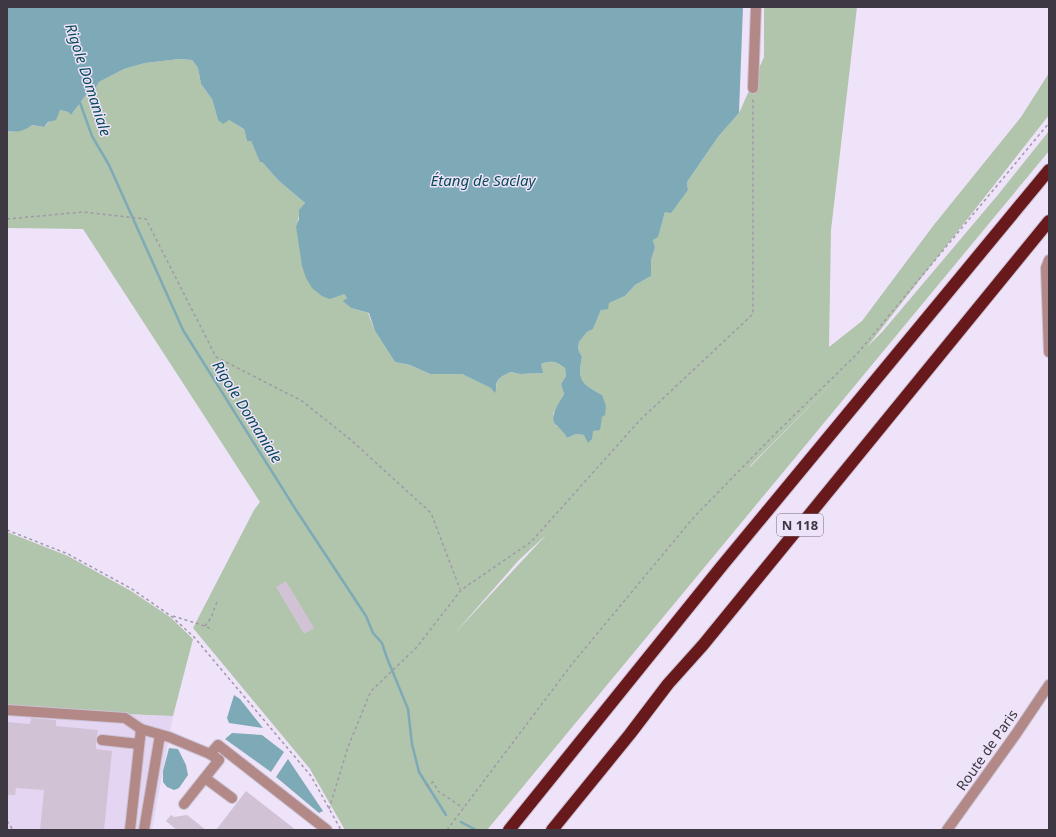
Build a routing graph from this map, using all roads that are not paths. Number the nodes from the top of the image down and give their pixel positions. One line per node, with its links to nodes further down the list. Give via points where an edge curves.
1 (756, 7): 2 (street)
2 (754, 88)
3 (1049, 170): 20 (highway, N 118, via 720,567)
4 (1049, 221): 21 (highway, N 118, via 703,645 668,684)
5 (1049, 260): 6 (street, via 1046,268)
6 (1049, 352)
7 (1049, 685): 22 (street, Route de Paris)
8 (7, 710): 9 (street, via 125,718)
9 (140, 729): 10 (street); 12 (street)
10 (160, 735): 13 (street); 18 (street)
11 (102, 740): 12 (street)
12 (139, 744): 17 (street)
13 (210, 754): 14 (street, via 219,760); 19 (street, via 218,745)
14 (205, 778): 15 (street); 16 (street)
15 (232, 798)
16 (184, 804)
17 (130, 830)
18 (144, 830)
19 (327, 830)
20 (509, 830)
21 (552, 830)
22 (947, 830)

